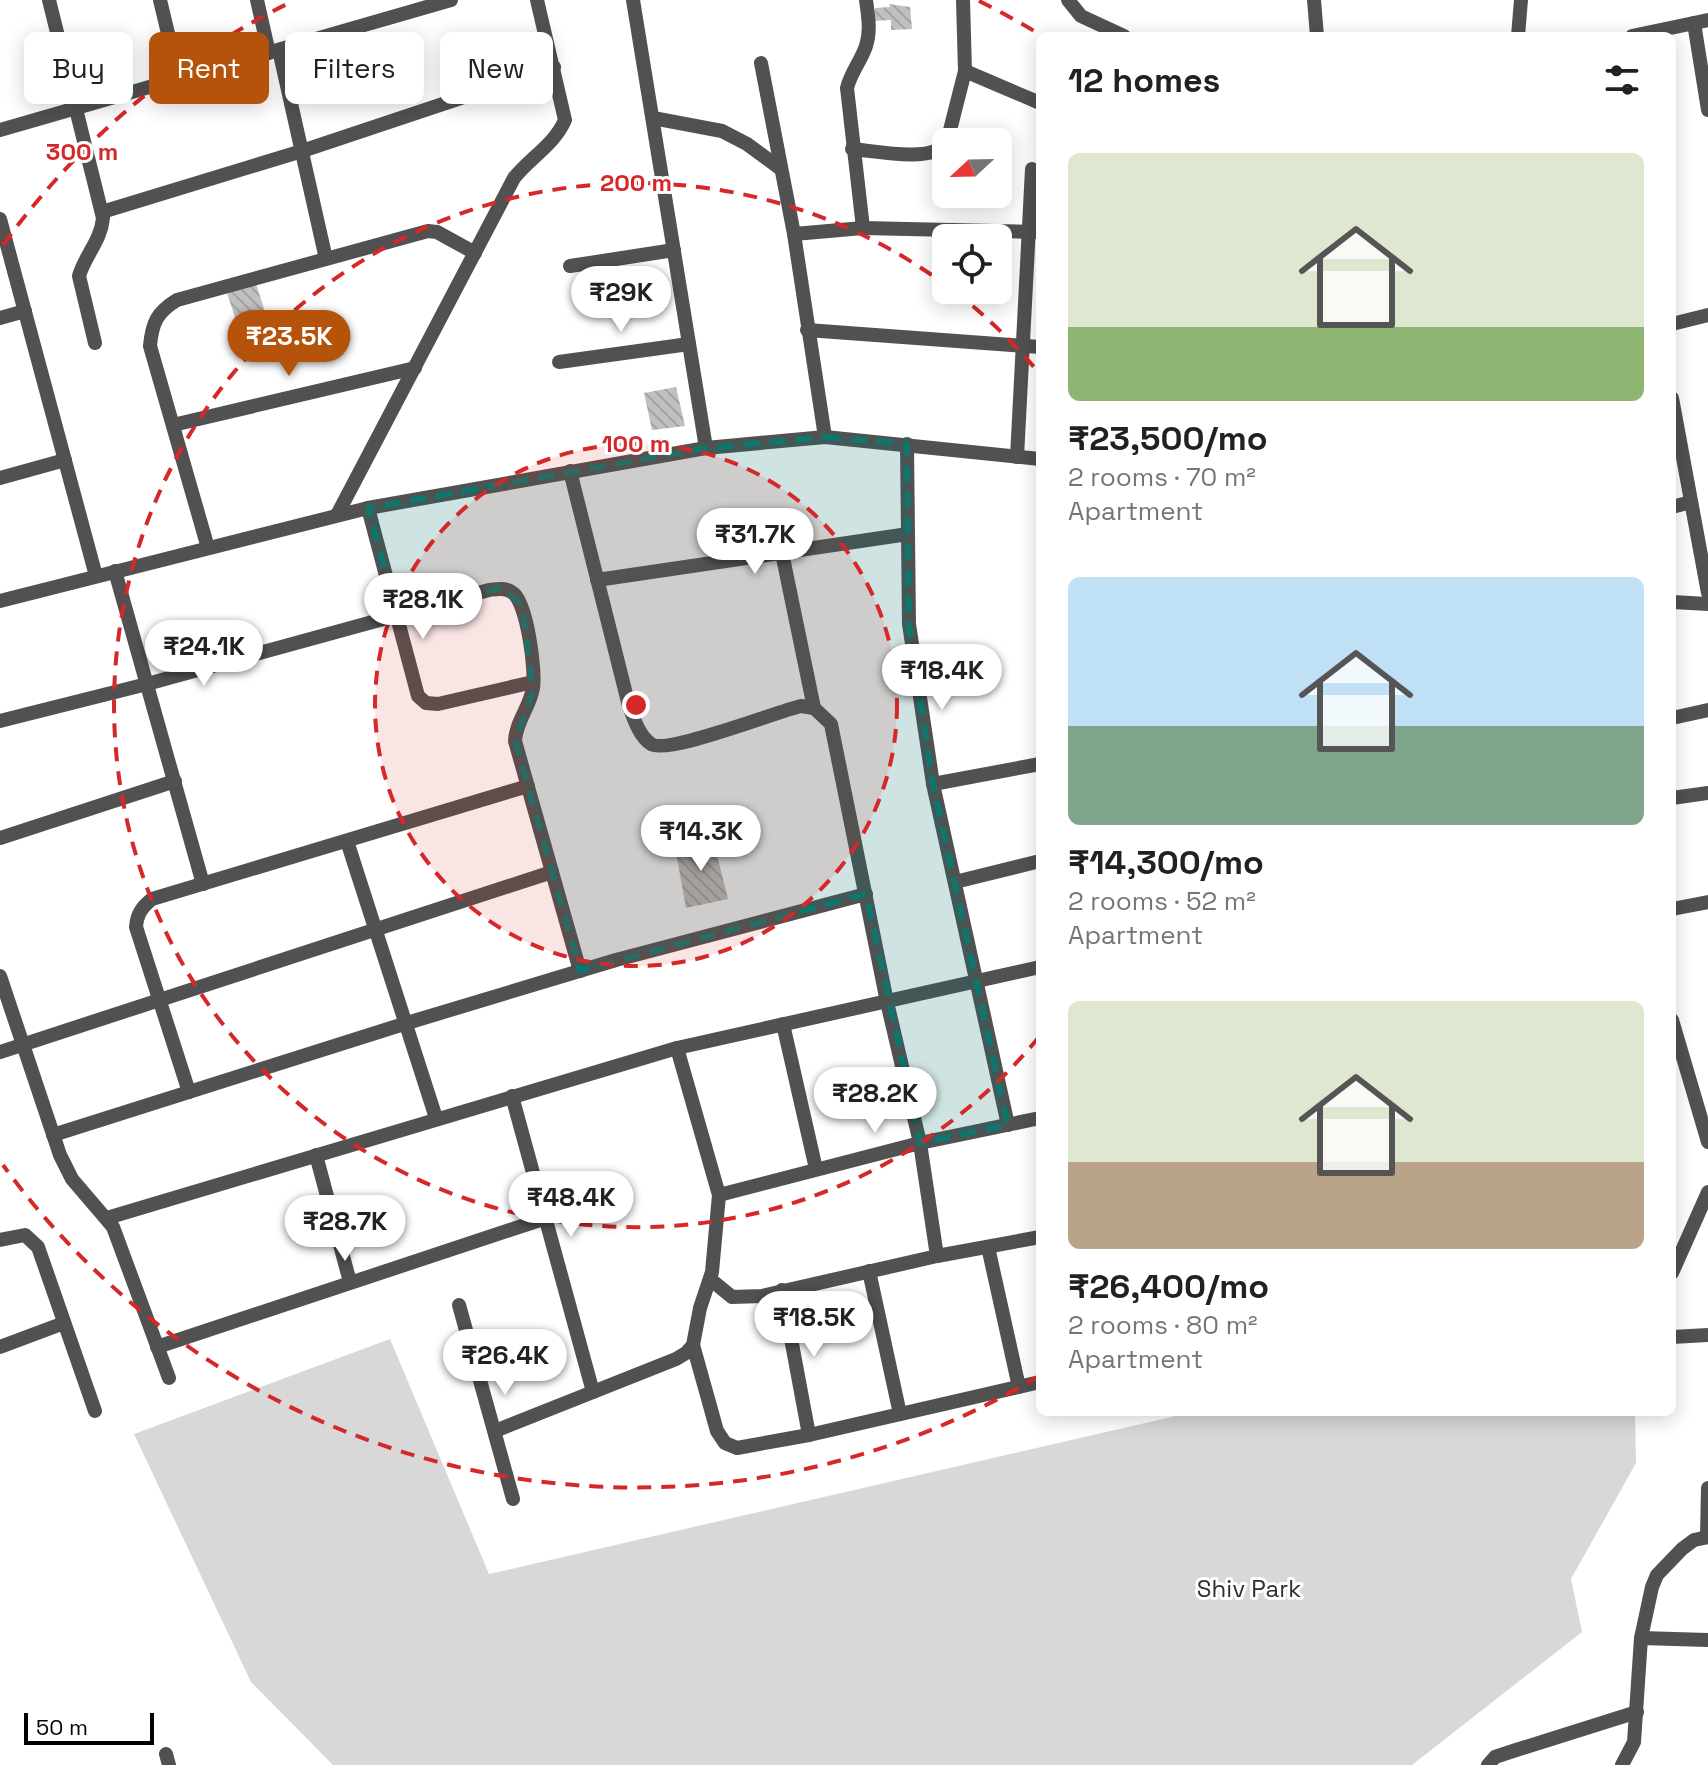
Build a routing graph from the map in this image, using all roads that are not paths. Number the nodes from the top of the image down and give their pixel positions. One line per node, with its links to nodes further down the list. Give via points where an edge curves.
1 (49, 0): 25 (street)
2 (160, 0): 13 (street)
3 (257, 0): 18 (street)
4 (451, 0): 18 (street)
5 (537, 0): 21 (street)
6 (633, 0): 27 (street)
7 (866, 0): 30 (street, via 866,47 847,88)
8 (963, 0): 22 (street)
9 (1068, 0): 14 (street, via 1081,16)
10 (1314, 0): 15 (street)
11 (1521, 0): 16 (street)
12 (1701, 22): 17 (street); 26 (street)
13 (168, 32)
14 (1115, 32)
15 (1317, 32)
16 (1518, 32)
17 (1652, 32)
18 (274, 51): 19 (street); 31 (street)
19 (269, 52)
20 (761, 63): 33 (street)
21 (554, 67): 31 (street); 41 (street, via 565,120 558,136 514,178)
22 (965, 71): 24 (street); 28 (street)
23 (149, 88): 25 (street)
24 (1036, 101)
25 (75, 109): 29 (street); 35 (street)
26 (1708, 110)
27 (653, 118): 33 (street, via 722,131); 40 (street)
28 (950, 128)
29 (0, 130)
30 (852, 149): 32 (street); 37 (street)
31 (302, 151): 35 (street); 42 (street)
32 (932, 153)
33 (781, 169): 39 (street)
34 (1032, 169): 38 (street)
35 (102, 212): 49 (street, via 102,228 79,276)
36 (0, 219): 44 (street)
37 (863, 228): 38 (street); 39 (street)
38 (1035, 232): 51 (street)
39 (794, 234): 48 (street)
40 (674, 250): 43 (street); 50 (street)
41 (475, 253): 42 (street, via 428,231); 53 (street)
42 (326, 259): 54 (street, via 177,300 162,310 152,325 150,346)
43 (570, 266)
44 (25, 311): 46 (street); 61 (street)
45 (1708, 315): 47 (street)
46 (0, 318)
47 (1676, 323)
48 (807, 330): 51 (street); 56 (street)
49 (95, 343)
50 (689, 344): 52 (street); 58 (street)
51 (1032, 346): 59 (street)
52 (559, 362)
53 (415, 368): 54 (street); 67 (street)
54 (173, 425): 69 (street)
55 (1676, 432): 64 (street)
56 (825, 437): 57 (street); 58 (street)
57 (907, 444): 59 (street); 68 (street)
58 (706, 448): 62 (street)
59 (1017, 457): 60 (street)
60 (1036, 459)
61 (65, 460): 63 (street); 72 (street)
62 (570, 471): 66 (street); 73 (street)
63 (0, 478)
64 (1691, 502): 65 (street); 74 (street)
65 (1676, 506)
66 (368, 508): 67 (street); 78 (street)
67 (337, 515): 69 (street)
68 (908, 534): 70 (street); 87 (street, via 909,624)
69 (208, 548): 71 (street)
70 (782, 553): 73 (street); 81 (street)
71 (115, 571): 72 (street); 80 (street)
72 (96, 576): 75 (street)
73 (597, 580): 81 (street, via 629,706 652,745 664,748 792,708)
74 (1708, 593)
75 (0, 601)
76 (1676, 602): 77 (street)
77 (1708, 604)
78 (397, 614): 79 (street, via 418,696 426,703); 79 (street, via 489,590 511,591 522,605); 80 (street)
79 (533, 682): 88 (street, via 515,741)
80 (147, 684): 84 (street); 86 (street)
81 (814, 708): 97 (street, via 831,724)
82 (1708, 710): 83 (street)
83 (1676, 717)
84 (0, 721)
85 (1036, 765): 87 (street)
86 (175, 781): 91 (street); 96 (street)
87 (933, 784): 95 (street)
88 (528, 786): 92 (street); 94 (street)
89 (1708, 793): 90 (street)
90 (1676, 797)
91 (0, 838)
92 (347, 841): 96 (street); 100 (street)
93 (1036, 862): 95 (street)
94 (552, 872): 100 (street); 102 (street)
95 (955, 882): 104 (street)
96 (203, 884): 105 (street, via 152,899 137,916)
97 (866, 894): 102 (street); 106 (street)
98 (1708, 902): 99 (street)
99 (1676, 908)
100 (377, 930): 105 (street); 107 (street)
101 (1036, 968): 104 (street)
102 (580, 971): 107 (street)
103 (0, 976): 109 (street)
104 (977, 980): 106 (street); 117 (street)
105 (160, 999): 109 (street); 113 (street)
106 (887, 1002): 108 (street); 120 (street)
107 (407, 1023): 113 (street); 115 (street)
108 (783, 1024): 111 (street); 122 (street)
109 (21, 1044): 112 (street); 118 (street)
110 (1676, 1044): 119 (street)
111 (677, 1048): 114 (street); 124 (street)
112 (0, 1052)
113 (189, 1092): 118 (street)
114 (512, 1096): 115 (street); 126 (street)
115 (436, 1118): 121 (street)
116 (1036, 1119): 117 (street)
117 (1008, 1125): 120 (street)
118 (53, 1135): 125 (street, via 72,1179)
119 (1708, 1142)
120 (920, 1143): 122 (street); 130 (street)
121 (316, 1155): 125 (street); 134 (street)
122 (816, 1169): 124 (street)
123 (1708, 1192): 131 (street)
124 (719, 1195): 133 (street)
125 (107, 1218): 142 (street)
126 (546, 1218): 134 (street); 146 (street)
127 (1036, 1238): 129 (street)
128 (0, 1240): 137 (street, via 25,1235 38,1247)
129 (988, 1247): 130 (street); 145 (street)
130 (937, 1256): 132 (street)
131 (1676, 1264)
132 (869, 1271): 135 (street); 148 (street)
133 (710, 1279): 135 (street, via 732,1297); 140 (street)
134 (350, 1282): 142 (street)
135 (782, 1290): 150 (street)
136 (459, 1305): 149 (street)
137 (64, 1323): 141 (street); 147 (street)
138 (1708, 1335): 139 (street)
139 (1676, 1337)
140 (693, 1345): 146 (street, via 676,1359); 150 (street, via 725,1443 737,1448)
141 (0, 1347)
142 (157, 1347): 143 (street)
143 (169, 1378)
144 (1036, 1383): 145 (street)
145 (1019, 1387): 148 (street)
146 (593, 1392): 149 (street)
147 (95, 1411)
148 (900, 1414): 150 (street)
149 (495, 1431): 152 (street)
150 (809, 1435)
151 (1708, 1488): 153 (street)
152 (513, 1499)
153 (1708, 1537): 154 (street, via 1694,1540 1657,1575)
154 (1641, 1638): 155 (street); 156 (street)
155 (1708, 1640)
156 (1637, 1712): 157 (street, via 1495,1757); 158 (street, via 1634,1742)
157 (1488, 1765)
158 (1622, 1765)

